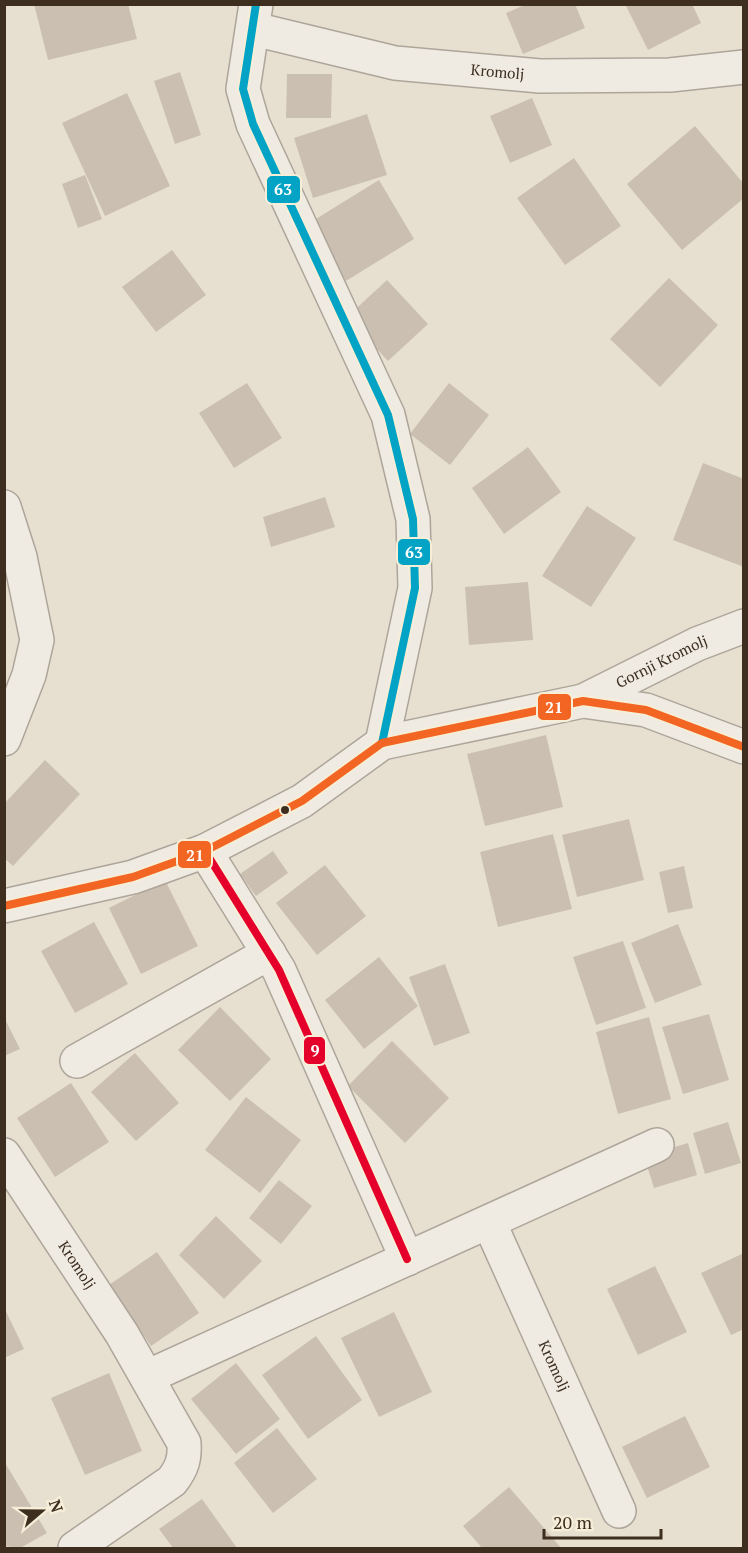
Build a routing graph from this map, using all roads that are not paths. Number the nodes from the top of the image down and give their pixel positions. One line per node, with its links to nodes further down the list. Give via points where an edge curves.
1 (255, 17): 2 (street, Kromolj, via 395,63 540,76 670,75); 7 (street, Kromolj, via 243,89 253,124 388,415 413,519 415,588)
2 (744, 67)
3 (4, 507): 6 (street, via 20,557 37,640 29,675)
4 (744, 626): 5 (street, Gornji Kromolj, via 697,644)
5 (583, 701): 7 (street); 8 (street, via 646,710)
6 (4, 739)
7 (382, 743): 9 (street, via 302,801)
8 (744, 747)
9 (205, 851): 10 (street, via 133,877); 11 (street)
10 (4, 906)
11 (269, 953): 12 (street); 16 (street)
12 (77, 1061)
13 (657, 1145): 15 (street)
14 (4, 1155): 17 (street, Kromolj)
15 (489, 1222): 16 (street); 18 (street, Kromolj)
16 (407, 1259): 17 (street)
17 (147, 1377): 19 (street, Kromolj, via 184,1443 181,1470 172,1481)
18 (619, 1511)
19 (75, 1548)

